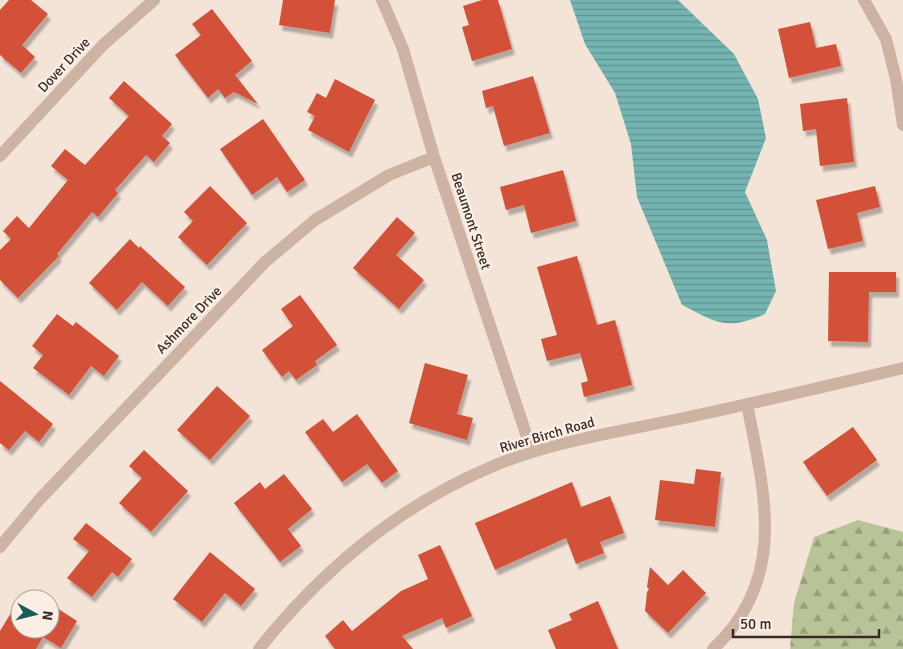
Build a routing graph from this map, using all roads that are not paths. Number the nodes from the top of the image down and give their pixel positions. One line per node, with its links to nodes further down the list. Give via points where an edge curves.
1 (154, 0): 5 (street, Dover Drive, via 103,45)
2 (382, 0): 6 (street, Beaumont Street, via 403,50)
3 (864, 0): 4 (street, via 886,39)
4 (903, 125)
5 (0, 156)
6 (434, 157): 9 (street, Beaumont Street); 10 (street, Ashmore Drive, via 380,180 315,220 265,262 39,500)
7 (903, 368): 8 (street, River Birch Road)
8 (747, 404): 9 (street, River Birch Road); 12 (street, via 765,498 763,560 739,618)
9 (532, 452): 11 (street, River Birch Road, via 454,484 369,539 321,580)
10 (0, 547)
11 (259, 649)
12 (713, 649)

